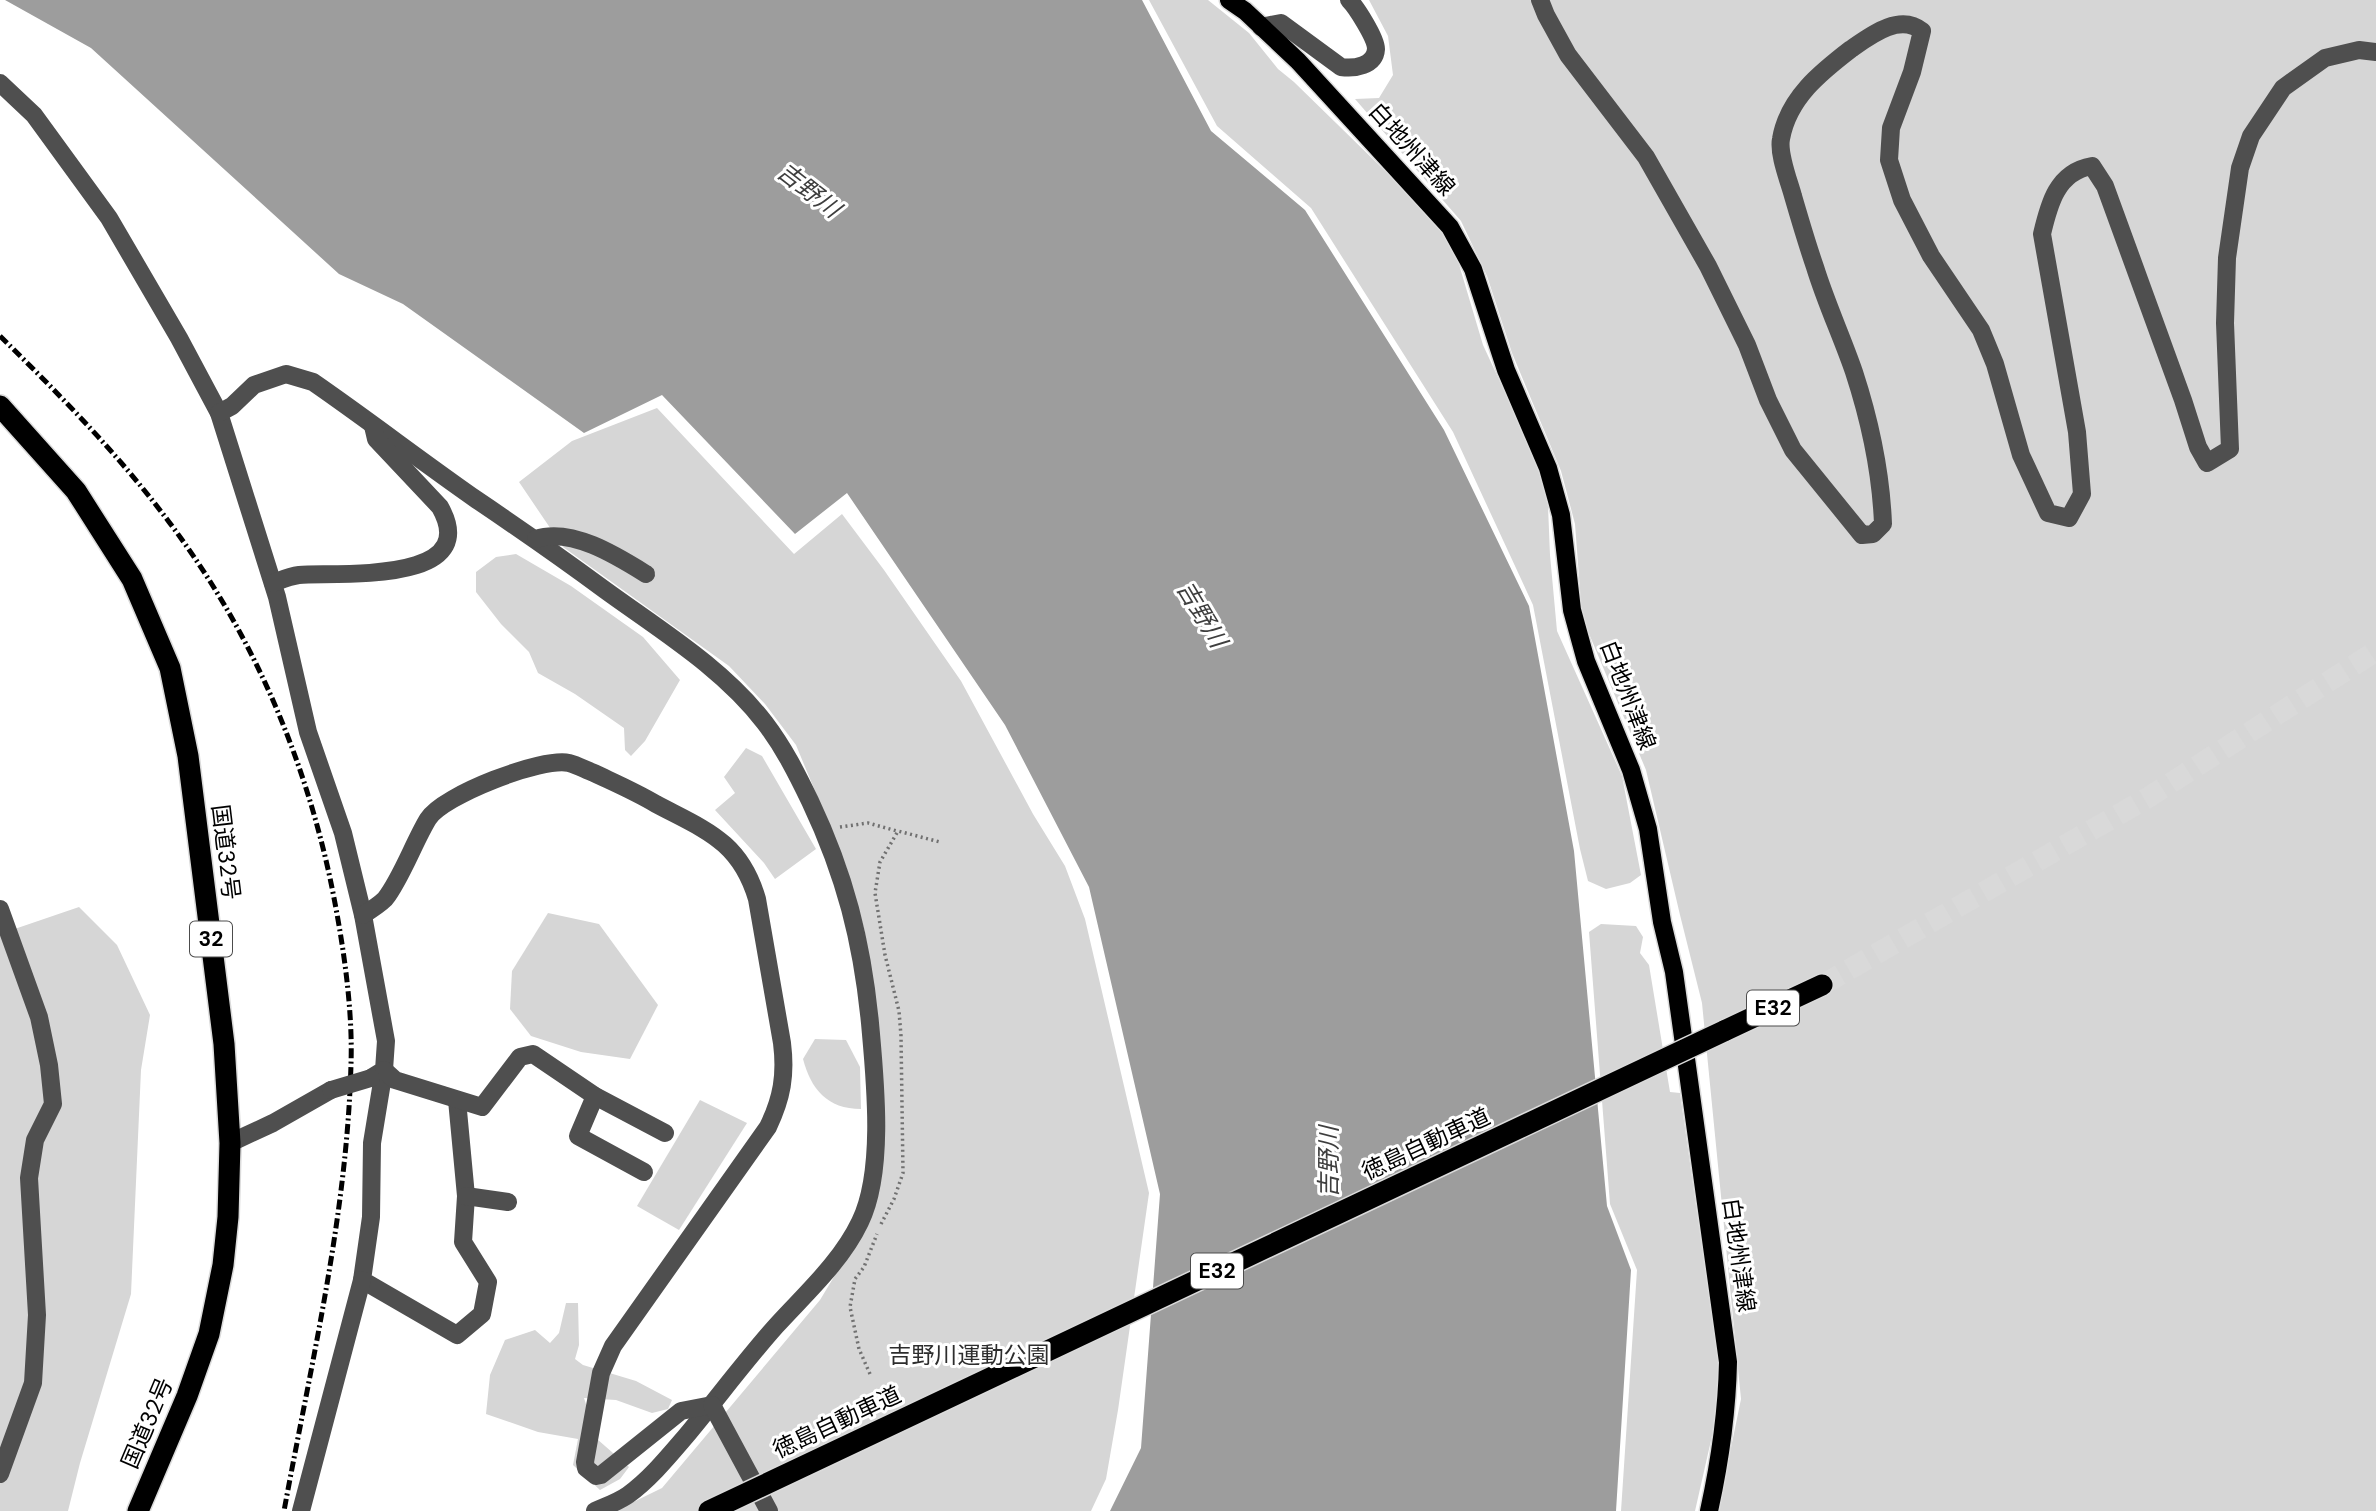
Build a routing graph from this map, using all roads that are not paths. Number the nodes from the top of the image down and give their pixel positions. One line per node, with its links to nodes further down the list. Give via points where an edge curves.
1 (1229, 0): 4 (main road, 白地州津線)
2 (1349, 0): 4 (street, via 1376,49 1373,58 1352,69 1281,23)
3 (1540, 0): 5 (street, via 1568,55 1646,157 1709,265 1793,450 1862,535 1873,534 1883,524 1870,432 1854,373 1815,268 1780,141 1791,109 1818,75 1864,40 1899,23 1922,31 1891,128 1889,160 1902,200 1931,256 1981,330 2021,455 2048,513 2069,518 2082,495 2077,432 2042,234 2056,188 2079,168 2092,166 2105,186 2207,463 2230,449 2224,323 2227,257 2240,168 2251,136 2283,88 2325,58 2359,50)
4 (1261, 26): 32 (main road, 白地州津線, via 1450,227 1473,269 1506,370 1548,468 1561,514 1572,610 1648,829 1674,972 1728,1362 1727,1409)
5 (2376, 52)
6 (0, 83): 8 (street, via 34,115 109,218)
7 (0, 406): 20 (highway, 国道32号 / 32, via 76,491 132,579 170,668 188,756 224,1044)
8 (219, 413): 9 (street, via 254,385 286,374 313,382); 12 (street)
9 (372, 422): 10 (street); 12 (street, via 376,439 445,516 447,538 442,551 431,561 373,575 296,575)
10 (536, 539): 11 (street, via 550,534 575,538); 25 (street, via 734,687 764,721 788,757 825,832 846,890 862,956 877,1140 875,1171 863,1216 842,1252)
11 (646, 574)
12 (273, 583): 14 (street, via 309,732 344,833)
13 (0, 909): 26 (street, via 39,1017 53,1104 35,1140 29,1178 37,1315 33,1383)
14 (363, 915): 16 (street, via 386,1041); 25 (street, via 386,898 430,816 441,805 470,789 545,762 569,763 626,788 713,834 741,862 757,899 782,1043 785,1066 778,1107 613,1346 595,1397 586,1468 601,1475 681,1411)
15 (1822, 985): 30 (highway, 徳島自動車道 / E32, bridge)
16 (378, 1074): 18 (street); 20 (street, bridge, via 331,1090); 24 (street, via 371,1217)
17 (595, 1096): 18 (street, via 533,1054 520,1056 482,1107); 19 (street); 21 (street, via 578,1136)
18 (457, 1100): 22 (street)
19 (665, 1133)
20 (230, 1143): 27 (highway, 国道32号 / 32, via 223,1265 209,1334)
21 (644, 1172)
22 (466, 1196): 23 (street); 24 (street, via 463,1242 488,1282 482,1314 457,1335)
23 (508, 1202)
24 (362, 1280): 28 (street)
25 (712, 1405): 29 (street, via 647,1479 626,1496); 31 (street)
26 (0, 1474)
27 (138, 1511)
28 (301, 1511)
29 (594, 1511)
30 (709, 1511)
31 (769, 1511)
32 (1709, 1511)

